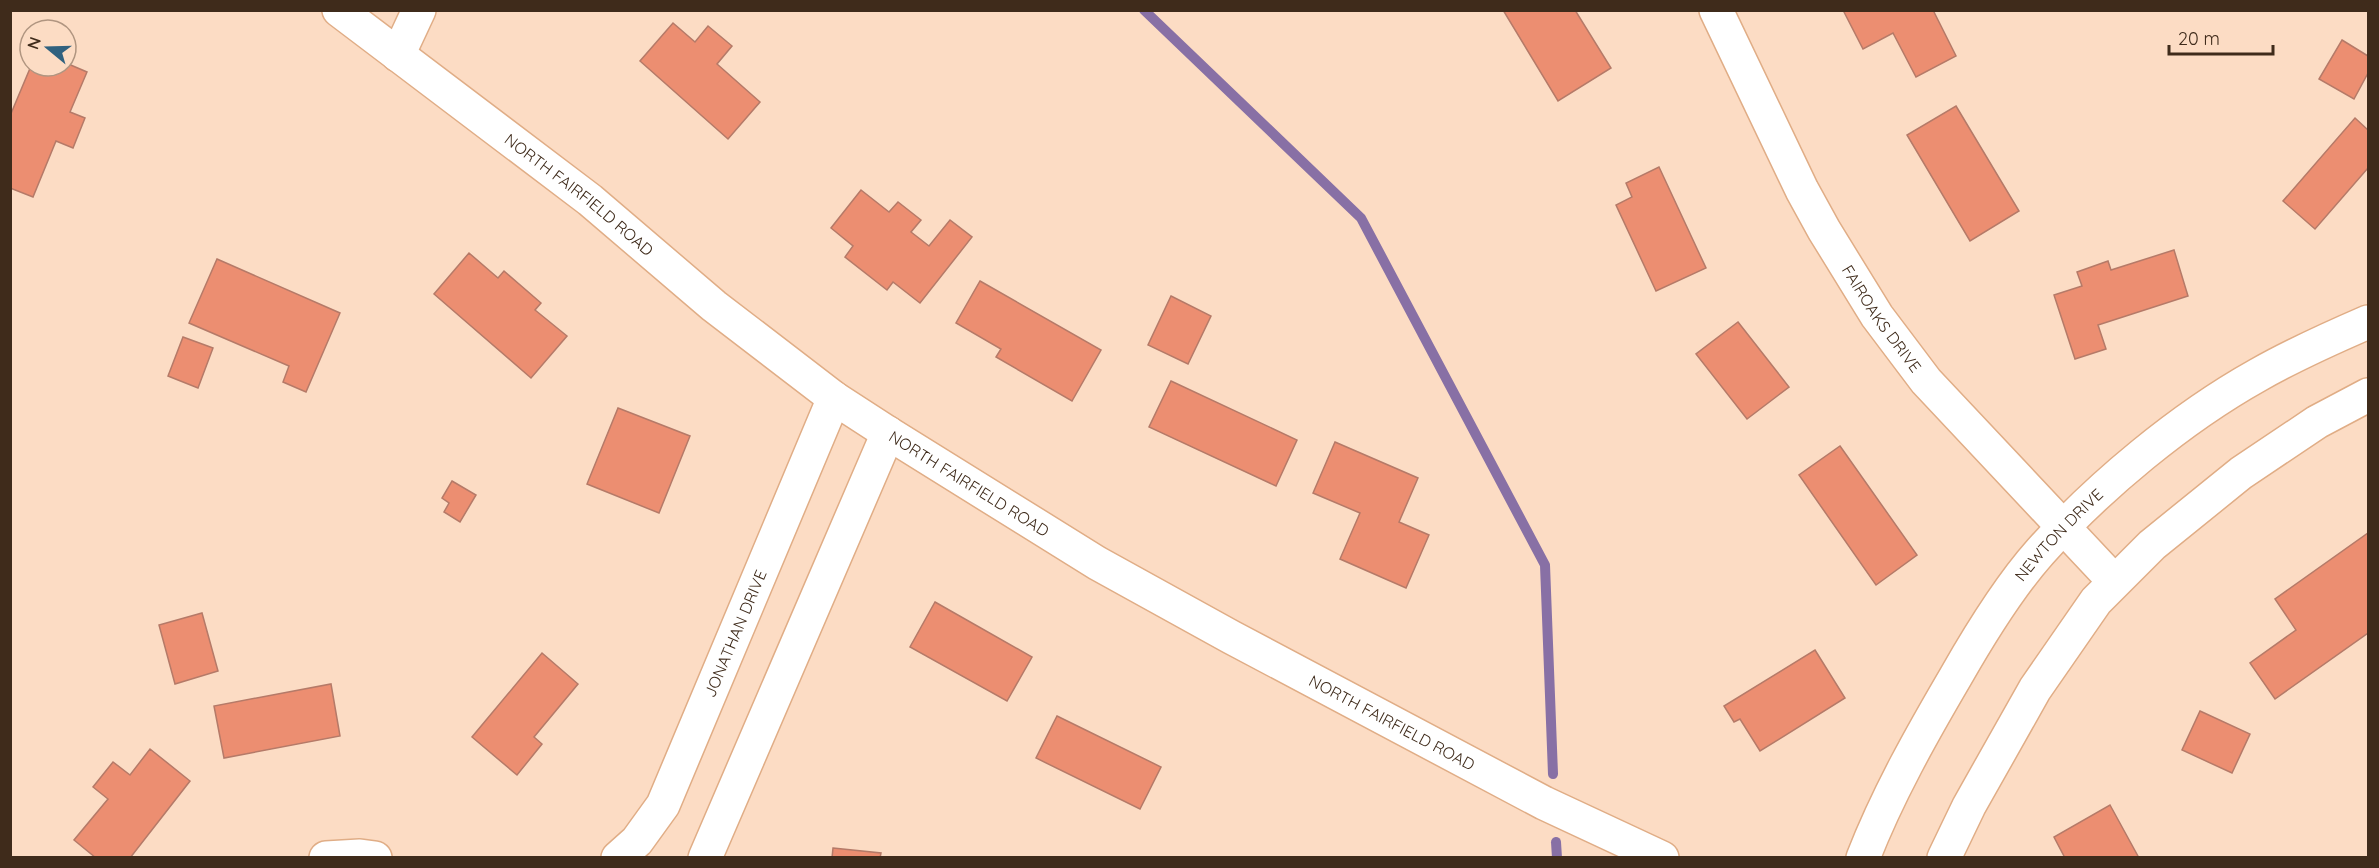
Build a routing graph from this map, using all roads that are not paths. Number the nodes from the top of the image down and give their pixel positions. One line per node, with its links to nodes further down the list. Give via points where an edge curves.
1 (339, 10): 4 (street, NORTH FAIRFIELD ROAD)
2 (419, 10): 4 (street)
3 (1716, 10): 9 (street, FAIROAKS DRIVE, via 1802,190 1876,316 1926,381)
4 (398, 55): 7 (street, NORTH FAIRFIELD ROAD, via 590,200 714,306)
5 (2368, 322): 9 (street, NEWTON DRIVE, via 2305,350 2212,404 2155,445)
6 (2368, 395): 10 (street, via 2318,422 2241,473)
7 (834, 398): 8 (street, NORTH FAIRFIELD ROAD); 13 (street, JONATHAN DRIVE, via 663,805 637,841)
8 (888, 433): 14 (street); 15 (street, NORTH FAIRFIELD ROAD, via 1097,563 1210,626 1544,803)
9 (2063, 528): 10 (street, FAIROAKS DRIVE); 16 (street, NEWTON DRIVE, via 2038,554 1972,649 1922,734)
10 (2114, 581): 17 (street, via 2035,689)
11 (326, 858): 12 (street)
12 (375, 858)
13 (618, 858)
14 (705, 858)
15 (1662, 858)
16 (1863, 858)
17 (1944, 858)

